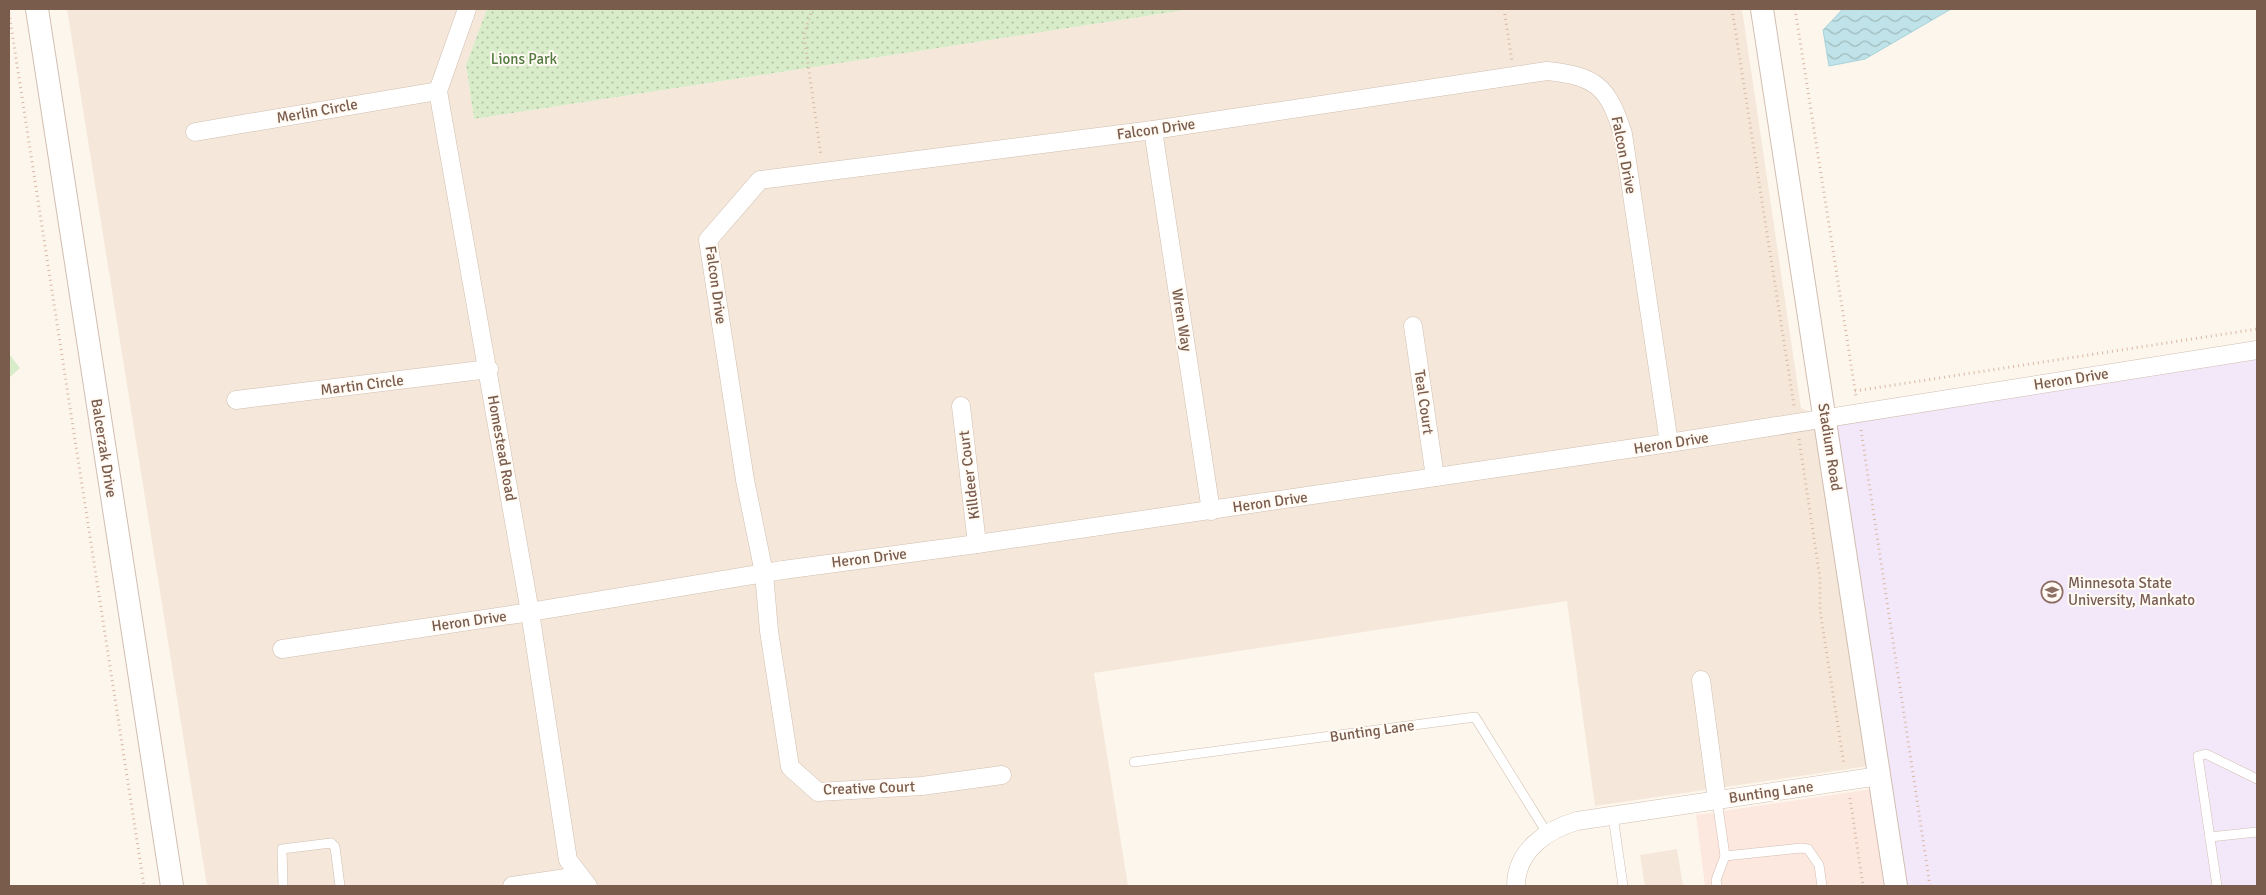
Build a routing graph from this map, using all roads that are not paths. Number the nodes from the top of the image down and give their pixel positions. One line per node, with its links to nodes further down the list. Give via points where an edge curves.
1 (37, 9): 33 (street, Balcerzak Drive)
2 (467, 9): 4 (street, Homestead Road)
3 (1762, 9): 12 (street, Stadium Road)
4 (438, 91): 6 (street, Merlin Circle); 9 (street, Homestead Road)
5 (1153, 130): 13 (street, Falcon Drive, via 1547,71 1576,74 1596,84 1615,108 1623,134); 15 (street, Wren Way); 17 (street, Falcon Drive, via 760,180 708,240 745,480)
6 (195, 132)
7 (1414, 326): 14 (street, Teal Court)
8 (2257, 350): 12 (street, Heron Drive)
9 (488, 369): 10 (street, Martin Circle); 18 (street, Homestead Road)
10 (236, 400)
11 (961, 406): 16 (street, Killdeer Court)
12 (1826, 418): 13 (street, Heron Drive); 23 (street, Stadium Road)
13 (1669, 443): 14 (street, Heron Drive)
14 (1435, 477): 15 (street, Heron Drive)
15 (1211, 511): 16 (street, Heron Drive)
16 (977, 544): 17 (street, Heron Drive)
17 (764, 573): 18 (street, Heron Drive); 22 (street, Creative Court, via 769,630 790,767 818,792 922,786)
18 (530, 612): 19 (street, Heron Drive); 31 (street, Homestead Road, via 568,860)
19 (282, 649)
20 (1700, 680): 25 (street)
21 (1134, 762): 28 (lane, Bunting Lane, via 1476,717)
22 (1002, 775)
23 (1879, 776): 25 (street, Bunting Lane); 40 (street, Stadium Road)
24 (2257, 779): 29 (lane, via 2206,754 2198,756)
25 (1718, 800): 26 (street, Bunting Lane); 30 (lane)
26 (1613, 816): 28 (street, Bunting Lane, via 1569,824); 37 (lane)
27 (2257, 832): 29 (lane)
28 (1547, 833): 36 (street, Bunting Lane, via 1533,844 1522,860)
29 (2210, 837): 41 (lane)
30 (1725, 856): 38 (lane, via 1716,880); 39 (lane, via 1808,849 1819,866)
31 (584, 881): 32 (street)
32 (523, 885)
33 (172, 886)
34 (283, 886): 35 (lane, via 282,849 331,843 336,847)
35 (340, 886)
36 (1516, 886)
37 (1623, 886)
38 (1717, 886)
39 (1822, 886)
40 (1896, 886)
41 (2217, 886)

